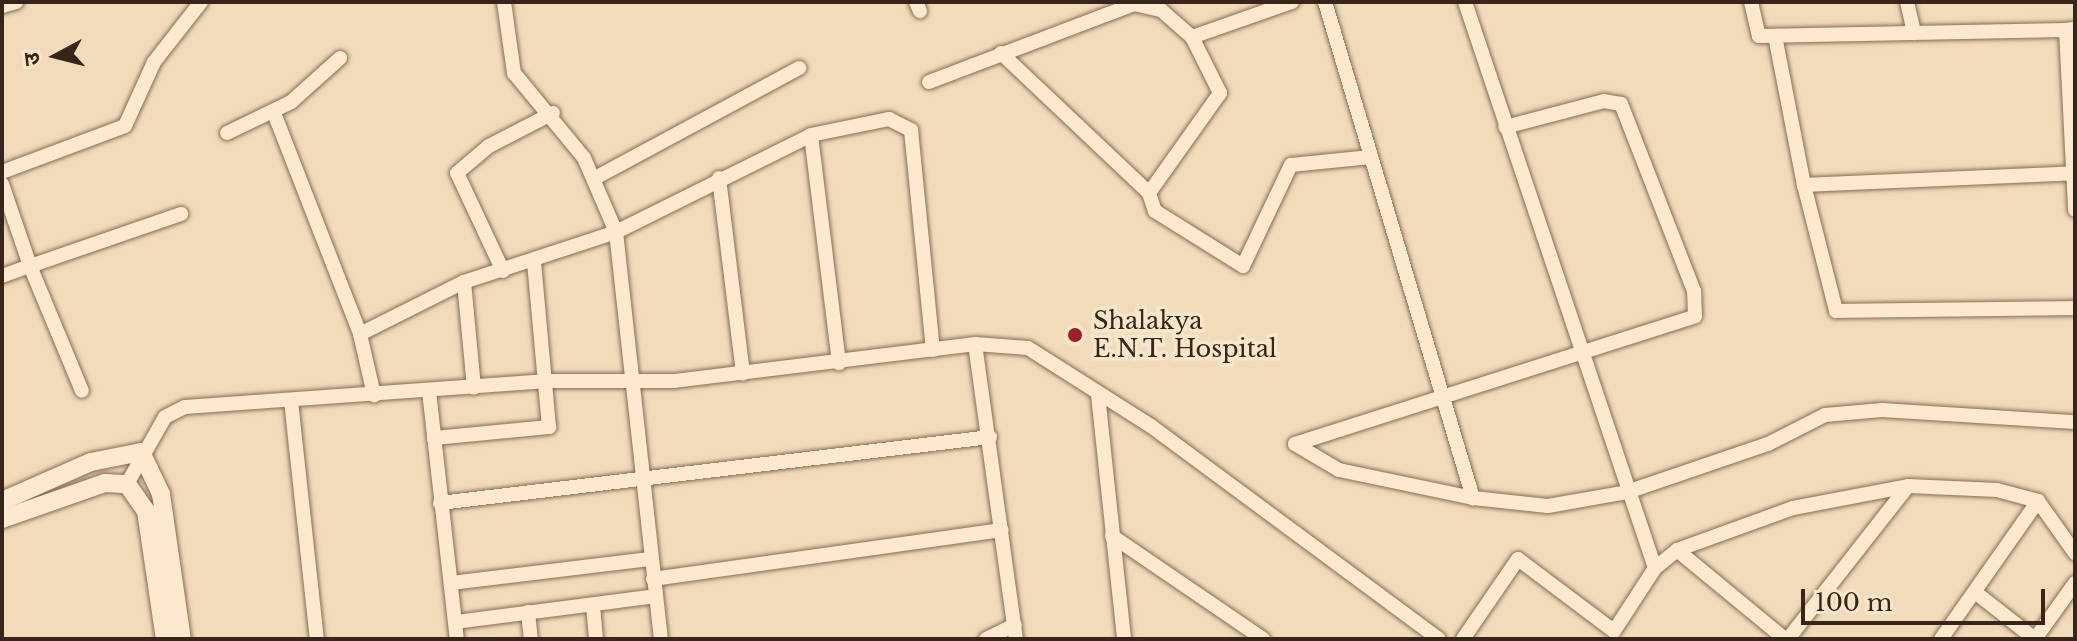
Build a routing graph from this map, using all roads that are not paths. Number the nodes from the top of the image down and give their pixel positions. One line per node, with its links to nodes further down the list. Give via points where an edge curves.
1 (16, 2): 9 (street)
2 (201, 2): 24 (street, via 154,62 125,126)
3 (504, 2): 18 (street, via 521,85)
4 (1292, 2): 13 (street)
5 (1325, 2): 23 (street)
6 (1465, 2): 20 (street)
7 (1751, 2): 12 (street, via 1759,36)
8 (1907, 2): 11 (street)
9 (2, 6)
10 (2070, 30): 11 (street); 25 (street)
11 (1914, 33): 12 (street)
12 (1775, 36): 29 (street)
13 (1192, 37): 14 (street, via 1161,10 1134,4); 30 (street, via 1220,93)
14 (1001, 53): 17 (street); 30 (street)
15 (340, 58): 19 (street)
16 (799, 68): 26 (street)
17 (929, 82)
18 (550, 110): 26 (street); 36 (street, via 489,146 457,173)
19 (274, 113): 21 (street); 40 (street)
20 (1505, 127): 43 (street); 43 (street, via 1604,101 1621,104 1694,291 1695,316)
21 (227, 133)
22 (811, 135): 27 (street); 42 (street, via 889,119 911,130); 44 (street)
23 (1371, 157): 30 (street, via 1291,165 1243,266 1155,211); 54 (street)
24 (2, 172)
25 (2074, 173): 29 (street); 31 (street)
26 (595, 178): 33 (street)
27 (719, 178): 33 (street); 45 (street)
28 (2, 184): 35 (street)
29 (1804, 185): 39 (street, via 1836,311)
30 (1149, 193)
31 (2075, 210)
32 (181, 214): 35 (street)
33 (616, 232): 34 (street); 46 (street)
34 (534, 261): 36 (street); 47 (street)
35 (30, 266): 37 (street); 49 (street)
36 (503, 271): 38 (street)
37 (2, 276)
38 (464, 282): 40 (street); 48 (street)
39 (2075, 308)
40 (360, 334): 51 (street)
41 (975, 344): 42 (street); 52 (street, via 1014,342); 56 (street)
42 (933, 350): 44 (street)
43 (1581, 351): 54 (street); 62 (street)
44 (839, 363): 45 (street)
45 (743, 374): 46 (street)
46 (634, 380): 47 (street); 59 (street)
47 (548, 381): 48 (street); 57 (street, via 549,427)
48 (474, 388): 50 (street)
49 (82, 391)
50 (429, 391): 51 (street); 57 (street)
51 (374, 395): 53 (street)
52 (1098, 395): 69 (street); 94 (street)
53 (291, 401): 58 (street, via 185,407 165,417); 86 (street)
54 (1444, 401): 63 (street); 63 (street, via 1295,444 1339,470)
55 (2075, 422): 62 (street, via 1882,410 1825,415 1768,444)
56 (990, 437): 59 (street); 68 (street)
57 (434, 438): 66 (street)
58 (141, 452): 60 (street); 64 (street, via 91,462); 85 (street, via 161,494)
59 (641, 482): 66 (street); 72 (street)
60 (127, 484): 67 (street, via 105,483); 84 (street, via 146,511)
61 (1908, 486): 65 (street, via 1997,490); 70 (street, via 1793,508); 96 (street)
62 (1629, 496): 63 (street, via 1548,506); 73 (street)
63 (1473, 498)
64 (2, 501)
65 (2038, 501): 71 (street); 77 (street)
66 (440, 503): 75 (street)
67 (2, 519)
68 (1002, 530): 74 (street); 82 (street)
69 (1112, 536): 92 (street); 93 (street)
70 (1677, 550): 73 (street); 96 (street)
71 (2075, 553)
72 (650, 559): 74 (street); 75 (street)
73 (1655, 568): 83 (street)
74 (653, 579): 78 (street)
75 (451, 583): 81 (street)
76 (2075, 583): 98 (street)
77 (1975, 592): 97 (street); 98 (street)
78 (655, 596): 79 (street); 90 (street)
79 (593, 605): 80 (street); 89 (street)
80 (528, 612): 81 (street); 88 (street)
81 (456, 622): 87 (street)
82 (1016, 632): 91 (street)
83 (1611, 635): 95 (street, via 1518,559)
84 (165, 639)
85 (182, 639)
86 (317, 639)
87 (457, 639)
88 (531, 639)
89 (596, 639)
90 (661, 639)
91 (986, 639)
92 (1124, 639)
93 (1263, 639)
94 (1439, 639)
95 (1463, 639)
96 (1786, 639)
97 (1941, 639)
98 (2035, 639)

